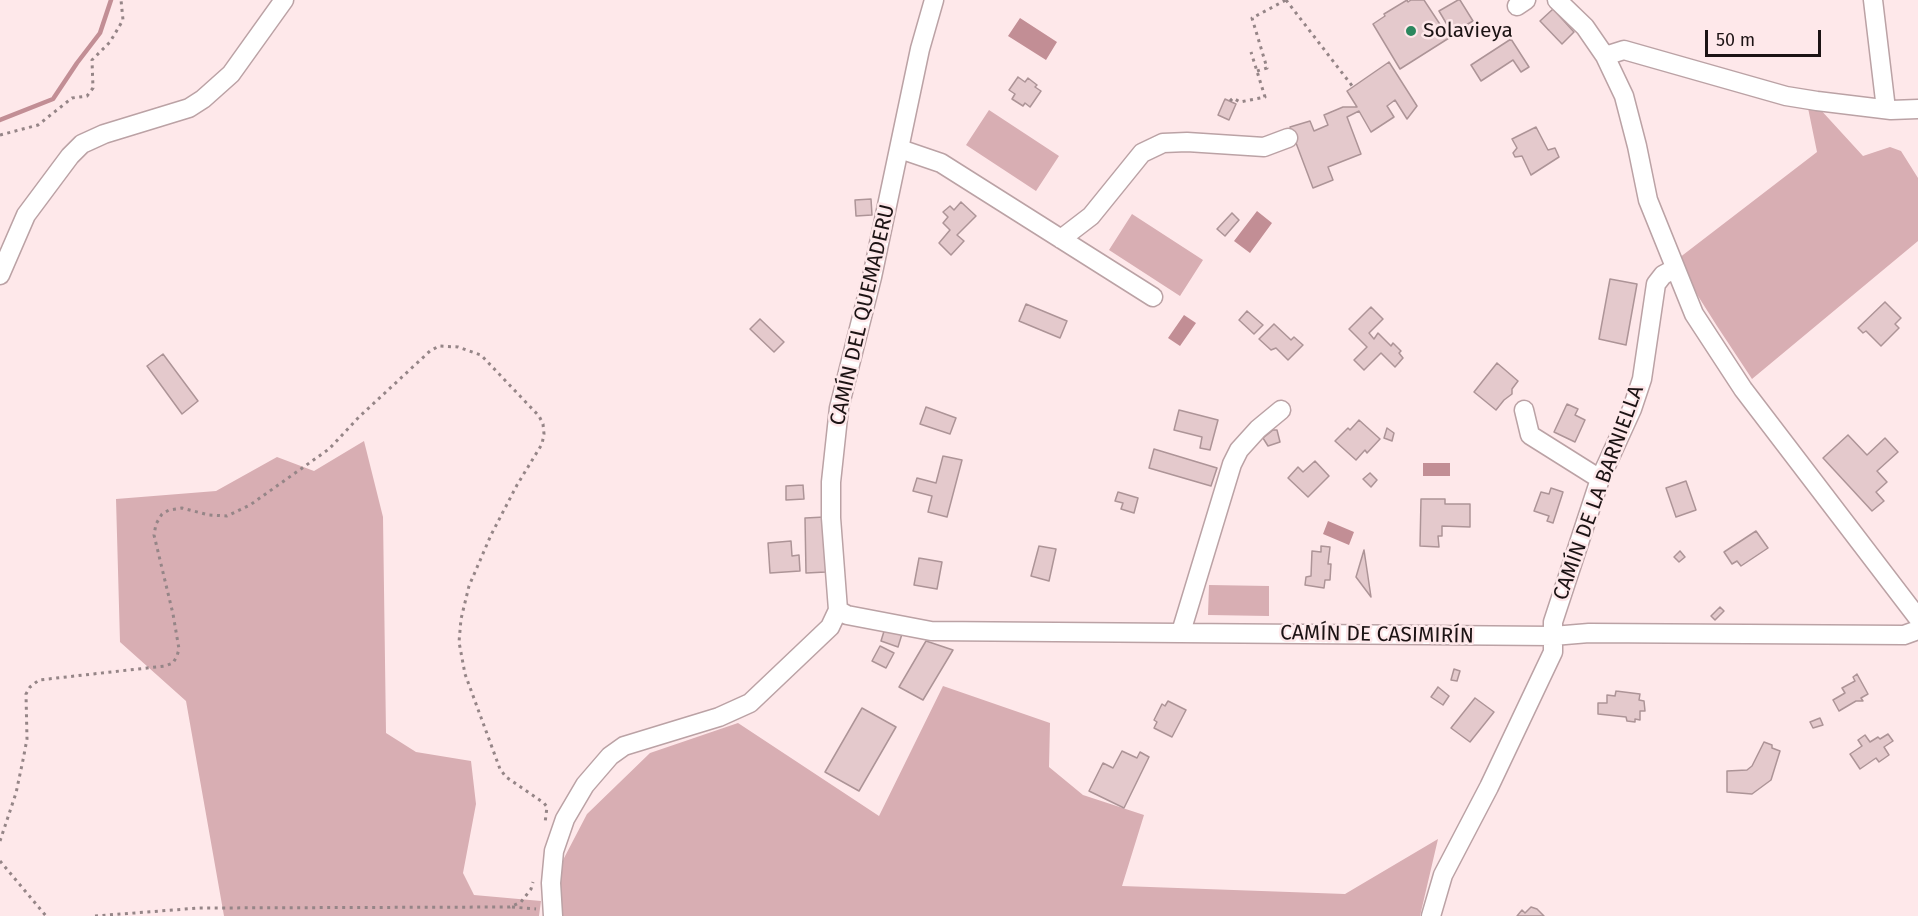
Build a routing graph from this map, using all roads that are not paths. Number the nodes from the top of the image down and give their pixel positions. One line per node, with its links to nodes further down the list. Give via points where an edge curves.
1 (284, 0): 12 (street, via 231,74 203,99 189,108 82,144 26,215)
2 (934, 0): 9 (street, CAMÍN DEL QUEMADERU)
3 (1557, 0): 5 (street, via 1585,27)
4 (1873, 0): 7 (street)
5 (1605, 56): 7 (street, via 1624,50 1786,96); 11 (street, via 1624,96 1648,200)
6 (1918, 109): 7 (street)
7 (1886, 110)
8 (1288, 138): 10 (street, via 1264,147 1163,143 1142,153 1091,216)
9 (900, 149): 10 (street, via 941,163); 17 (street, CAMÍN DEL QUEMADERU, via 839,408 831,482)
10 (1061, 239): 13 (street)
11 (1674, 269): 16 (street, CAMÍN DE LA BARNIELLA, via 1656,284 1642,379); 18 (street, via 1694,314 1743,389)
12 (0, 275)
13 (1153, 297)
14 (1281, 410): 20 (street, via 1258,429 1232,464)
15 (1524, 410): 16 (street, via 1530,435)
16 (1600, 479): 21 (street, CAMÍN DE LA BARNIELLA, via 1553,622)
17 (838, 610): 20 (street, CAMÍN DE CASIMIRÍN, via 931,631); 22 (street, via 830,627 750,703 624,747 610,756 565,819 554,851)
18 (1918, 618)
19 (1918, 630): 21 (street, CAMÍN DE CASIMIRÍN, via 1904,635)
20 (1181, 632): 21 (street, CAMÍN DE CASIMIRÍN)
21 (1553, 636): 23 (street, CAMÍN DE LA BARNIELLA, via 1553,652 1443,875)
22 (552, 913)
23 (1431, 916)

